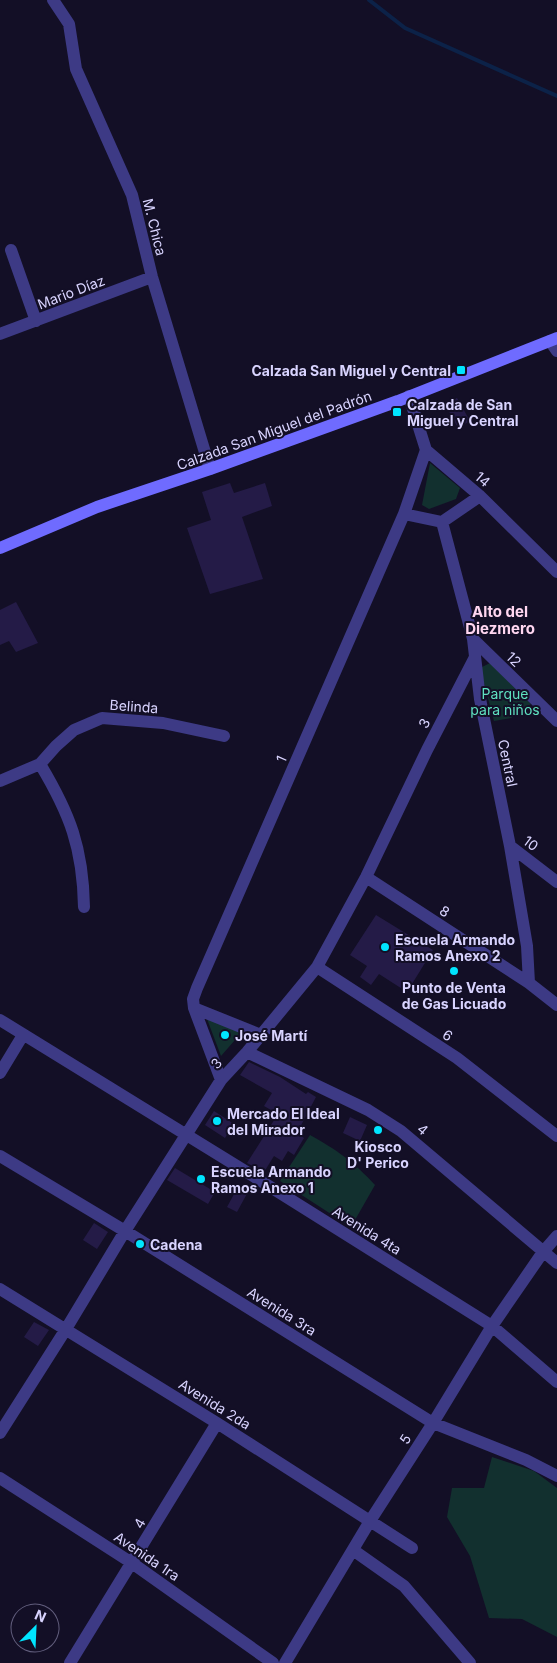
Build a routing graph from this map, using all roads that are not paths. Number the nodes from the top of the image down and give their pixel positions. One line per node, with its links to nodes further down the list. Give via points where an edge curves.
1 (52, 0): 3 (street, M. Chica, via 69,24 76,70 132,195)
2 (10, 250): 4 (street)
3 (152, 277): 4 (street, Mario Díaz); 9 (street, M. Chica)
4 (36, 322): 5 (street, Mario Díaz)
5 (0, 334)
6 (555, 344): 7 (main road, Calzada San Miguel del Padrón)
7 (409, 396): 8 (street); 9 (main road, Calzada San Miguel del Padrón)
8 (426, 450): 10 (street, 14); 11 (street, 1)
9 (210, 469): 13 (main road, Calzada San Miguel del Padrón, via 97,507)
10 (480, 496): 12 (street); 14 (street, 14)
11 (404, 514): 12 (street); 28 (street, 1, via 201,978 193,999)
12 (442, 522): 15 (street, Central)
13 (0, 548)
14 (557, 572)
15 (472, 640): 16 (street, Central); 17 (street, 12)
16 (474, 659): 21 (street, Central); 22 (street, 3)
17 (557, 721)
18 (224, 736): 19 (street, Belinda, via 163,723 102,718 74,730)
19 (40, 764): 20 (street, Belinda); 24 (street, via 57,792 76,842 84,880)
20 (0, 782)
21 (510, 846): 23 (street, 10); 26 (street, Central, via 527,946)
22 (366, 877): 25 (street, 3); 26 (street, 8)
23 (557, 882)
24 (84, 907)
25 (317, 967): 31 (street, 3); 36 (street, 6, via 457,1058)
26 (529, 983): 27 (street, 8)
27 (557, 1005)
28 (194, 1008): 31 (street); 34 (street)
29 (0, 1020): 30 (street, Avenida 4ta)
30 (24, 1035): 33 (street); 35 (street, Avenida 4ta)
31 (261, 1035): 32 (street, 3)
32 (247, 1052): 34 (street, 3); 40 (street, 4, via 368,1110 402,1131)
33 (0, 1073)
34 (220, 1080): 35 (street, 3)
35 (186, 1134): 38 (street, 3); 43 (street, Avenida 4ta)
36 (557, 1136)
37 (0, 1156): 38 (street, Avenida 3ra)
38 (125, 1231): 44 (street, 3); 47 (street, Avenida 3ra)
39 (557, 1236): 40 (street, 5)
40 (543, 1252): 41 (street, 4); 43 (street, 5)
41 (557, 1263)
42 (0, 1289): 44 (street, Avenida 2da)
43 (492, 1326): 45 (street, Avenida 4ta); 47 (street, 5)
44 (66, 1329): 46 (street, Avenida 2da); 48 (street, 3)
45 (557, 1382)
46 (217, 1423): 51 (street, Avenida 2da); 54 (street, 4)
47 (433, 1423): 49 (street, Avenida 3ra, via 526,1460); 51 (street, 5)
48 (0, 1433)
49 (557, 1476)
50 (0, 1478): 54 (street, Avenida 1ra)
51 (370, 1521): 52 (street, Avenida 2da); 53 (street, 5)
52 (412, 1548)
53 (352, 1550): 57 (street, 5); 58 (street, via 404,1586)
54 (132, 1563): 55 (street, 4); 56 (street, Avenida 1ra)
55 (70, 1663)
56 (273, 1663)
57 (285, 1663)
58 (470, 1663)

